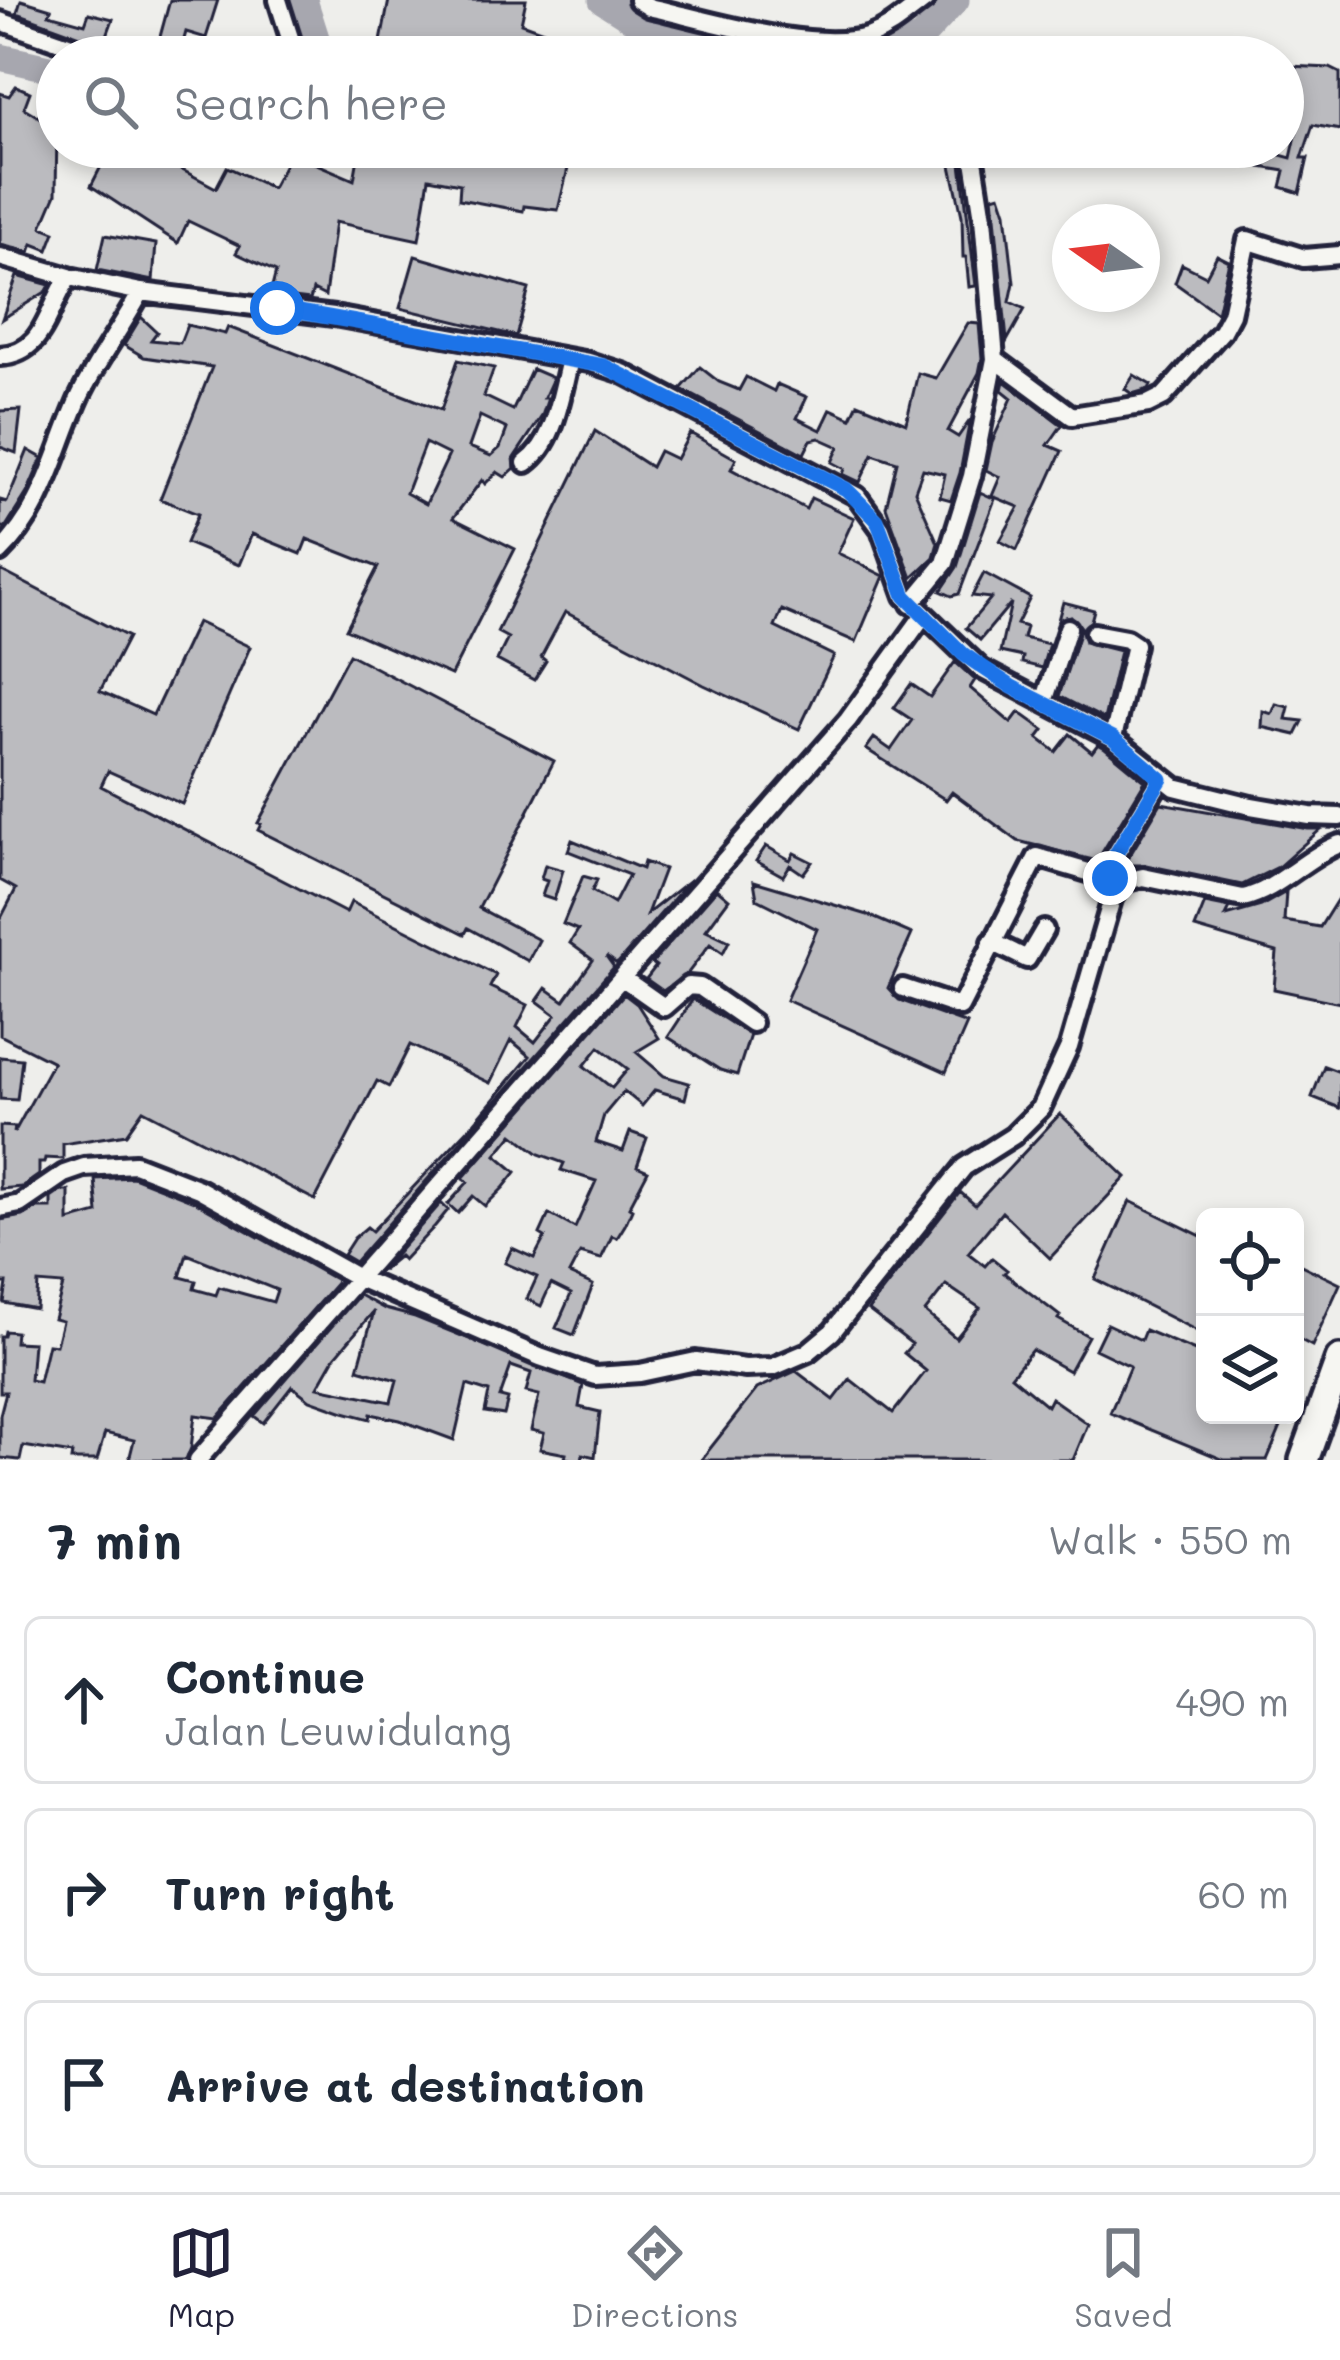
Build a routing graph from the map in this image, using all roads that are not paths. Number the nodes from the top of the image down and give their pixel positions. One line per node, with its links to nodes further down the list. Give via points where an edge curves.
1 (278, 0): 6 (street)
2 (638, 0): 7 (street)
3 (925, 0): 8 (street)
4 (0, 21): 5 (street)
5 (43, 36)
6 (289, 36)
7 (790, 36)
8 (864, 36)
9 (975, 168): 15 (street)
10 (1340, 255): 15 (street, via 1304,258 1245,242 1222,331 1151,403 1072,416)
11 (0, 257): 12 (street)
12 (69, 278): 13 (street); 14 (street, via 36,340)
13 (141, 292): 16 (street, via 334,316); 18 (street, via 80,398 42,494)
14 (0, 356)
15 (995, 359): 19 (street, via 972,476 945,562)
16 (570, 360): 17 (street, via 547,439); 19 (street, via 630,376 857,496 877,520 894,574)
17 (526, 463)
18 (0, 552)
19 (917, 610): 22 (street, via 981,669); 30 (street, via 848,720)
20 (1068, 628): 22 (street)
21 (1094, 633): 23 (street, via 1135,645)
22 (1043, 702): 23 (street)
23 (1113, 738): 24 (street)
24 (1161, 779): 25 (street, via 1251,806); 27 (street)
25 (1340, 817)
26 (1340, 844): 27 (street, via 1243,898 1143,877)
27 (1111, 881): 29 (street, via 1037,857); 34 (street, via 1070,1047 1041,1108 964,1167 808,1352 759,1369 696,1361 584,1374)
28 (1044, 930): 29 (street, via 1027,959)
29 (992, 942): 31 (street, via 960,1007)
30 (624, 979): 32 (street, via 664,1006 688,986 700,987); 34 (street)
31 (903, 988)
32 (752, 1023)
33 (0, 1208): 34 (street, via 84,1167 134,1164)
34 (365, 1271): 36 (street)
35 (1340, 1360): 37 (main road)
36 (198, 1460)
37 (1304, 1460)

